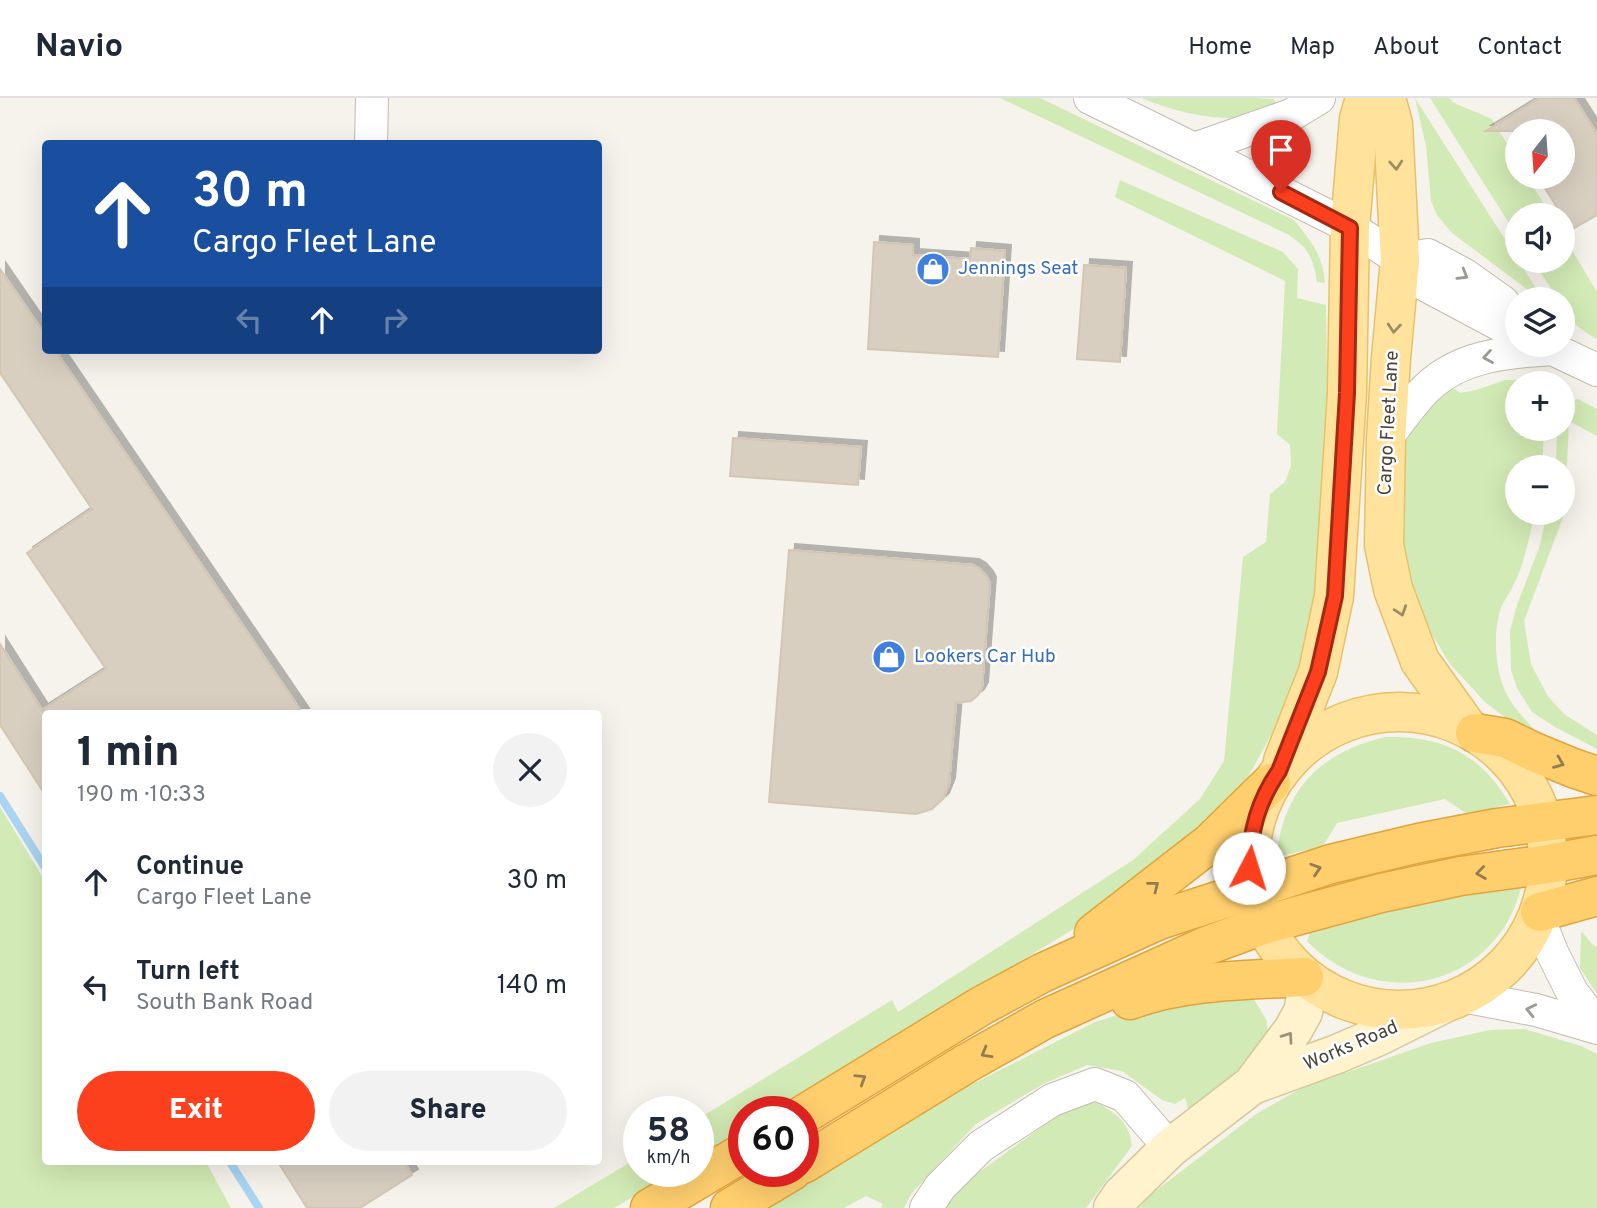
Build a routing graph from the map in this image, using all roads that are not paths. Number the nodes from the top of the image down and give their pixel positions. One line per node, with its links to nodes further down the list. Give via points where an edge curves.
1 (372, 98): 6 (street)
2 (1090, 98): 7 (street)
3 (1319, 98): 7 (street, via 1291,115)
4 (1365, 98): 8 (main road, via 1359,119)
5 (1386, 98): 9 (main road, Cargo Fleet Lane, one-way to 9, via 1393,124)
6 (371, 140)
7 (1194, 149): 8 (street)
8 (1350, 228): 9 (street); 18 (main road, via 1347,393 1335,596 1318,672)
9 (1400, 260): 10 (street, one-way to 10, via 1428,255 1465,275); 11 (street, via 1414,279); 15 (main road, Cargo Fleet Lane, one-way to 15)
10 (1505, 306)
11 (1505, 328)
12 (1505, 354): 15 (street, one-way to 15, via 1455,367 1434,381)
13 (1570, 357): 14 (street)
14 (1597, 370)
15 (1386, 439): 16 (main road, Cargo Fleet Lane, one-way to 16, via 1384,545 1393,589 1420,661)
16 (1471, 730): 17 (highway, one-way to 17, via 1506,738); 18 (main road, via 1418,713 1366,715 1317,735); 20 (main road, via 1518,770)
17 (1597, 776)
18 (1275, 777): 24 (main road, via 1260,803 1250,846 1249,868); 26 (highway, one-way to 18, via 1210,844)
19 (1597, 816): 20 (highway)
20 (1543, 821): 22 (main road); 24 (highway, one-way to 20, via 1331,864)
21 (1597, 855): 22 (highway)
22 (1548, 864): 24 (highway, one-way to 24, via 1381,893); 25 (main road)
23 (1597, 896): 25 (highway)
24 (1257, 907): 26 (highway, via 1158,920); 27 (main road, via 1281,953); 29 (highway, via 1206,946)
25 (1539, 914): 28 (main road, via 1528,937 1500,972); 30 (street, via 1572,992)
26 (1042, 973): 32 (highway, one-way to 26)
27 (1307, 979): 28 (main road, via 1352,1003 1375,1009 1424,1009); 29 (highway, via 1175,988); 31 (main road, Works Road, one-way to 27, via 1303,1012)
28 (1455, 999): 30 (street, one-way to 28, via 1536,1010); 31 (main road, Works Road, via 1337,1054)
29 (1045, 1019): 34 (highway, one-way to 34)
30 (1597, 1027)
31 (1252, 1085): 33 (main road, Works Road)
32 (819, 1105)
33 (1170, 1148): 39 (street, via 1125,1096 1095,1083 1052,1100 981,1146); 40 (main road, Works Road)
34 (819, 1154)
35 (728, 1162): 37 (highway)
36 (765, 1187): 38 (highway)
37 (650, 1208)
38 (730, 1208)
39 (926, 1208)
40 (1113, 1208)

